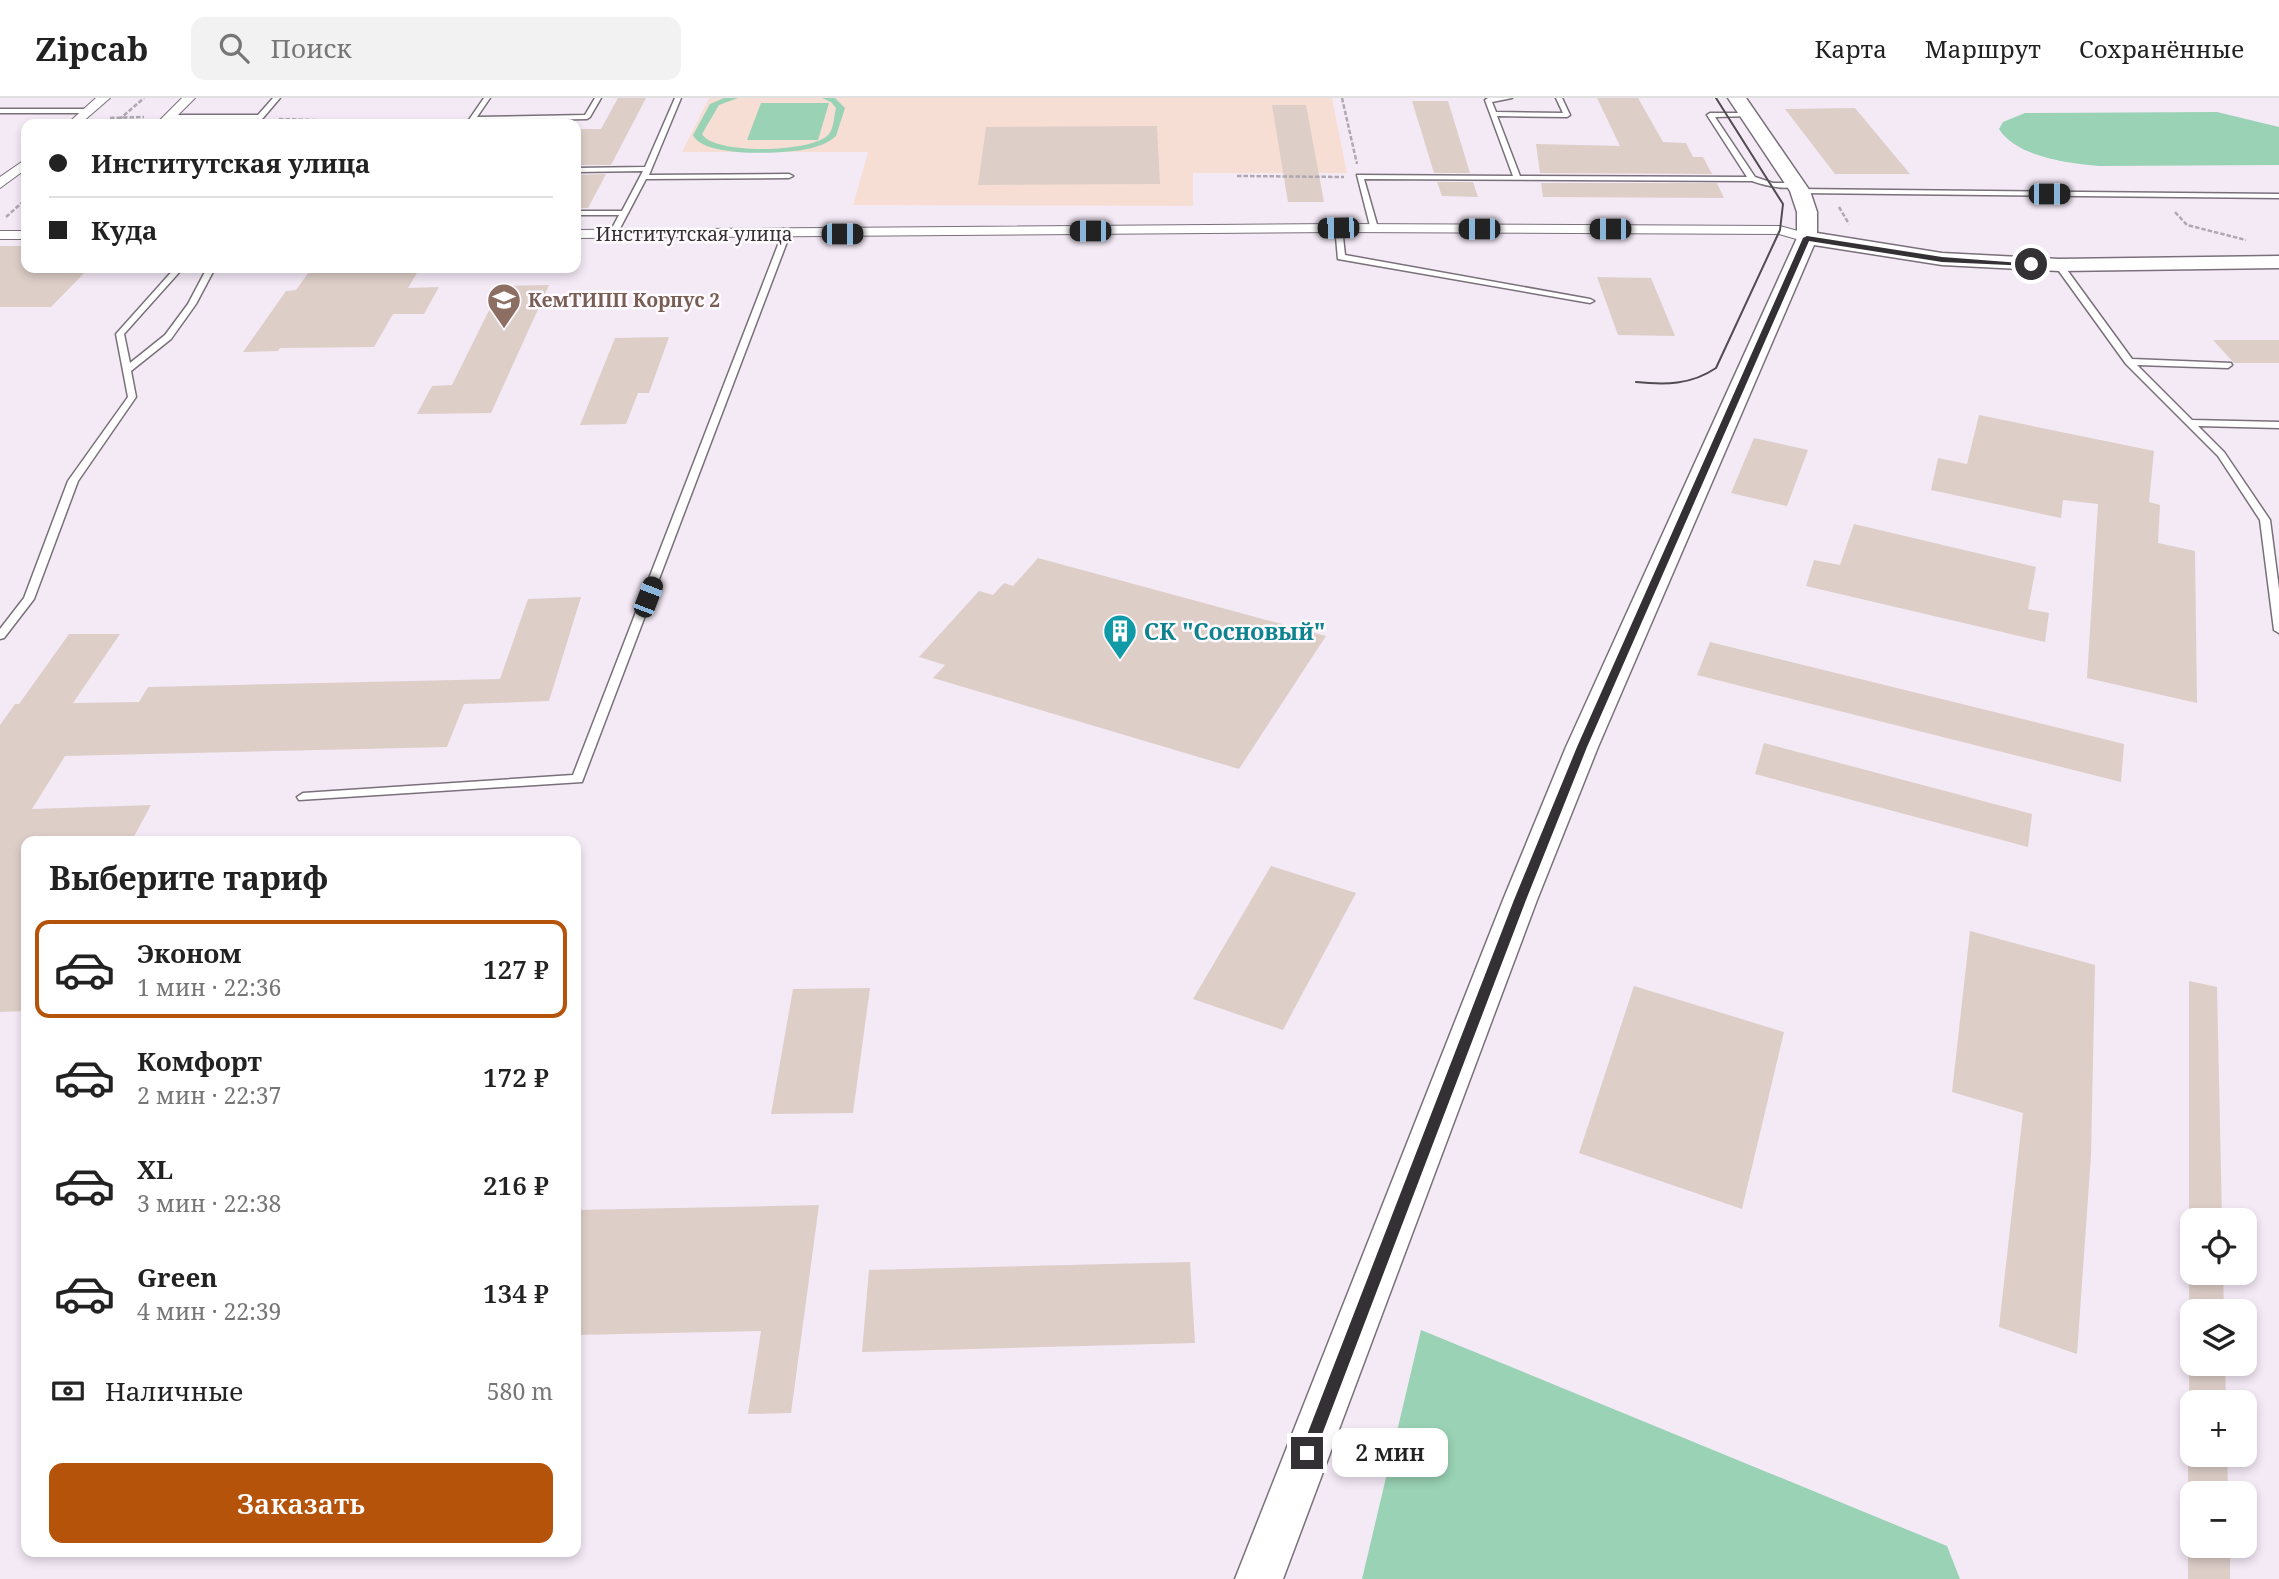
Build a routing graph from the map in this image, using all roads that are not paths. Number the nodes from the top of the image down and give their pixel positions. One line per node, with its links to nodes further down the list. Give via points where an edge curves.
1 (104, 98): 13 (street)
2 (189, 98): 15 (street)
3 (277, 98): 14 (lane)
4 (487, 98): 17 (lane)
5 (598, 98): 18 (lane, via 587,117)
6 (678, 98): 21 (lane)
7 (1509, 98): 11 (lane, via 1488,100)
8 (1559, 98): 11 (lane, via 1567,115)
9 (1737, 98): 12 (street)
10 (0, 111): 13 (lane)
11 (1493, 114): 23 (lane)
12 (1748, 115): 24 (lane, via 1710,115); 26 (street)
13 (81, 117)
14 (261, 117): 16 (lane)
15 (166, 119)
16 (197, 119)
17 (472, 119)
18 (540, 119)
19 (21, 167): 25 (street)
20 (581, 170): 21 (lane)
21 (645, 173): 22 (lane); 29 (lane)
22 (789, 176)
23 (1517, 177): 24 (lane); 31 (lane, via 1360,177)
24 (1752, 179): 26 (lane)
25 (0, 184)
26 (1798, 188): 27 (lane); 37 (street, via 1807,212)
27 (2279, 196)
28 (581, 213): 29 (lane)
29 (624, 213): 34 (lane)
30 (1338, 228): 31 (street, Институтская улица); 35 (street, Институтская улица); 42 (lane, via 1341,257)
31 (1374, 228): 37 (street, Институтская улица, via 1780,230)
32 (21, 234): 36 (street)
33 (581, 234): 34 (street, Институтская улица)
34 (613, 234): 35 (street, Институтская улица)
35 (786, 234): 52 (lane, via 578,779)
36 (0, 235)
37 (1807, 238): 39 (street, Институтская улица, via 1942,260); 53 (street, via 1577,760)
38 (2279, 262): 39 (street, Институтская улица)
39 (2059, 265): 43 (lane)
40 (174, 273): 45 (lane, via 120,334)
41 (208, 273): 45 (lane, via 168,337)
42 (1590, 301)
43 (2129, 362): 44 (lane); 46 (lane)
44 (2228, 365)
45 (127, 370): 51 (lane, via 132,397 73,481 29,599)
46 (2192, 423): 47 (lane); 48 (lane, via 2221,454)
47 (2279, 425)
48 (2266, 527): 49 (lane); 50 (lane)
49 (2279, 535)
50 (2279, 631)
51 (0, 636)
52 (303, 797)
53 (1259, 1579)

